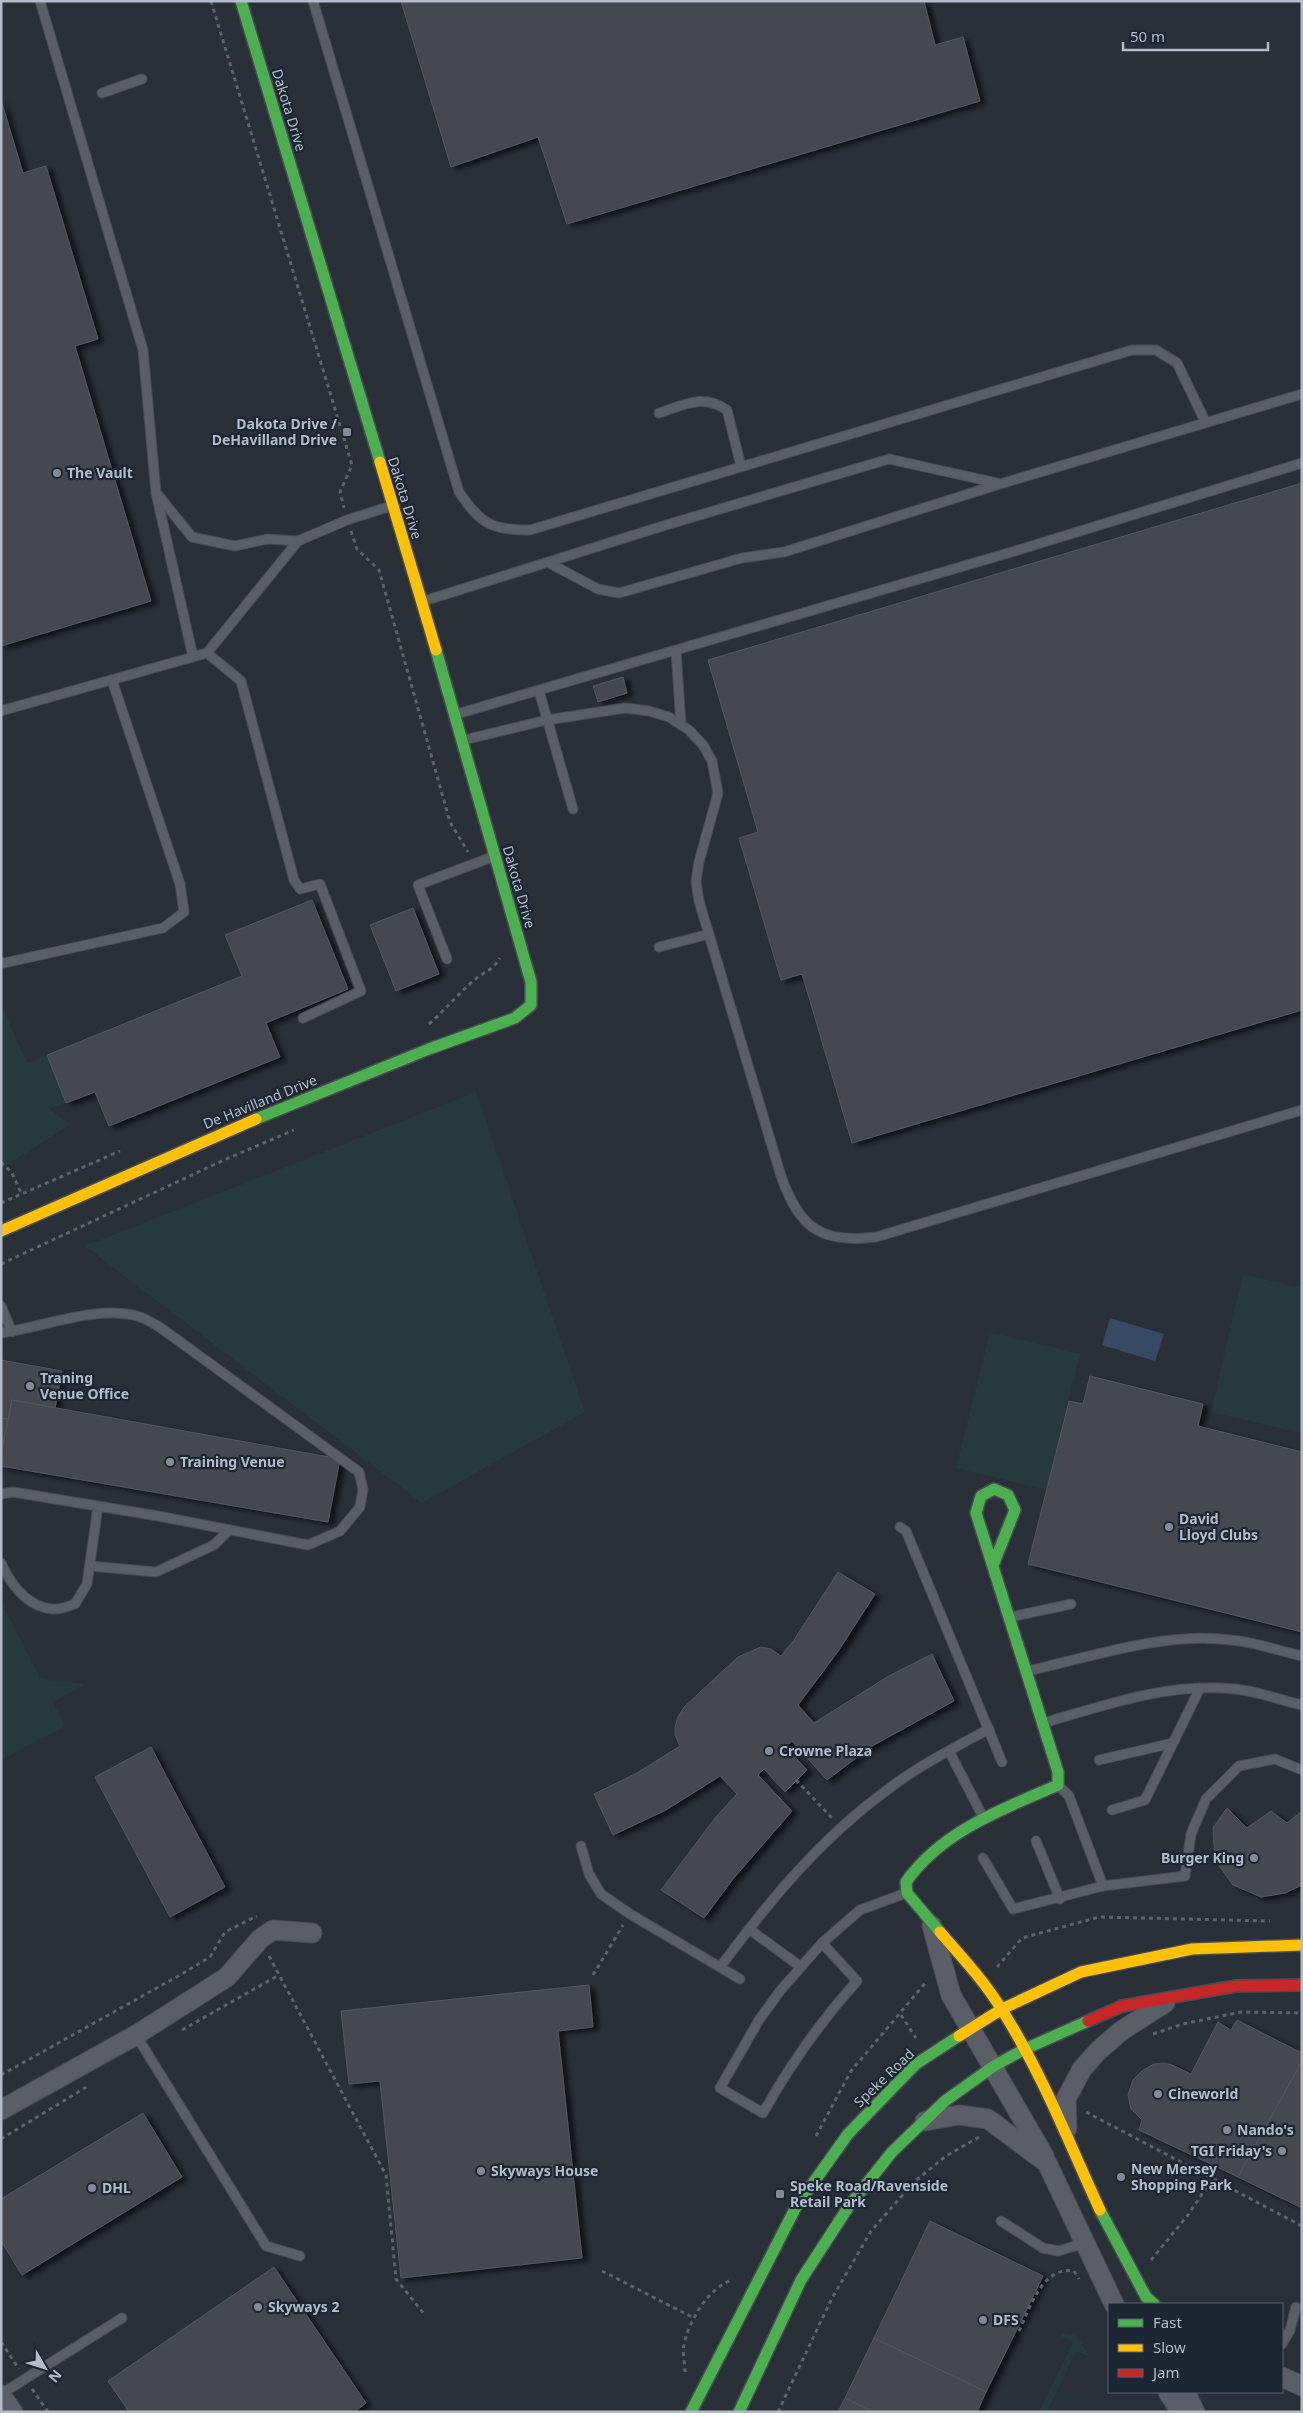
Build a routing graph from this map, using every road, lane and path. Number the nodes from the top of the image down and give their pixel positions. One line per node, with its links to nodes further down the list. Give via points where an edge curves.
1 (40, 1): 12 (lane, via 143,350)
2 (240, 1): 13 (main road, Dakota Drive)
3 (313, 1): 10 (lane, via 460,492 474,514 502,530 530,530)
4 (142, 79): 5 (lane)
5 (102, 93)
6 (1302, 394): 8 (lane)
7 (659, 413): 10 (lane, via 700,400 718,404 727,410)
8 (1206, 421): 10 (lane, via 1177,363 1156,350 1132,350); 11 (lane)
9 (1302, 463): 17 (lane)
10 (741, 466)
11 (1000, 484): 15 (lane, via 888,459); 15 (lane, via 784,552 742,558 619,593 598,589)
12 (156, 493): 14 (lane, via 192,537 235,546 267,539); 19 (lane)
13 (392, 506): 14 (lane, via 347,520); 16 (main road, Dakota Drive)
14 (298, 541): 18 (lane)
15 (549, 563): 16 (lane)
16 (422, 602): 23 (main road, Dakota Drive)
17 (676, 651): 21 (lane); 25 (lane)
18 (207, 653): 19 (lane); 34 (lane, via 241,681 294,880 300,889 320,884 361,991)
19 (193, 657): 20 (lane)
20 (112, 680): 22 (lane); 32 (lane, via 180,884 184,912 163,928 4,964)
21 (539, 691): 23 (lane); 24 (lane)
22 (1, 711)
23 (454, 715): 26 (main road, Dakota Drive)
24 (547, 720): 25 (lane, via 625,708 669,717); 26 (lane); 27 (lane)
25 (681, 725): 29 (lane, via 704,745 716,778 718,793 696,882)
26 (462, 741): 28 (main road, Dakota Drive)
27 (573, 808)
28 (495, 857): 31 (lane, via 418,885); 33 (main road, Dakota Drive, via 531,982)
29 (709, 934): 30 (lane); 35 (lane, via 791,1204 804,1220 821,1232 838,1238 876,1237)
30 (659, 948)
31 (447, 959)
32 (1, 962)
33 (531, 1005): 38 (main road, De Havilland Drive, via 515,1018 429,1049 222,1133)
34 (303, 1018)
35 (1302, 1110)
36 (296, 1130): 40 (path)
37 (1, 1162): 38 (path, via 12,1173)
38 (31, 1216): 39 (main road, De Havilland Drive)
39 (1, 1231)
40 (1, 1264)
41 (1, 1306): 42 (lane)
42 (12, 1332): 43 (lane); 47 (lane, via 81,1316 119,1314 141,1317 161,1328 359,1472 363,1489 360,1507 340,1531 308,1545)
43 (1, 1333)
44 (1, 1494): 45 (lane, via 13,1492)
45 (98, 1506): 47 (lane); 50 (lane)
46 (900, 1527): 58 (lane, via 906,1531)
47 (228, 1531): 50 (lane, via 214,1545 156,1572)
48 (1, 1563): 50 (lane, via 19,1594 53,1610 75,1604 87,1584)
49 (994, 1563): 49 (main road, via 1015,1510 1008,1495 994,1489 981,1496 976,1513); 52 (main road)
50 (90, 1566)
51 (1071, 1604): 52 (lane)
52 (1010, 1617): 54 (main road)
53 (1302, 1656): 54 (lane, via 1232,1640 1194,1638 1148,1644)
54 (1027, 1671): 57 (main road)
55 (1200, 1688): 56 (lane, via 1235,1689); 57 (lane, via 1136,1696); 59 (lane)
56 (1302, 1705)
57 (1043, 1723): 65 (main road, via 1058,1772)
58 (988, 1730): 60 (lane); 62 (lane)
59 (1173, 1743): 61 (lane); 66 (lane, via 1145,1800)
60 (949, 1752): 67 (lane); 68 (lane, via 889,1788)
61 (1098, 1760)
62 (1002, 1762)
63 (1302, 1770): 72 (lane, via 1275,1759 1239,1766 1206,1799 1191,1834 1185,1876)
64 (796, 1780): 68 (path)
65 (1058, 1785): 67 (main road); 72 (lane, via 1069,1796)
66 (1112, 1810)
67 (984, 1819): 73 (main road, via 923,1858 906,1882)
68 (840, 1828): 79 (lane, via 788,1880)
69 (1036, 1841): 74 (lane)
70 (581, 1846): 76 (lane, via 601,1894)
71 (983, 1858): 74 (lane, via 1013,1909)
72 (1103, 1886): 74 (lane)
73 (907, 1893): 78 (main road); 82 (lane, via 860,1910)
74 (1060, 1899)
75 (263, 1913): 77 (path)
76 (630, 1914): 84 (lane); 86 (path)
77 (250, 1919): 81 (path); 99 (path, via 225,1932 210,1957)
78 (932, 1925): 89 (street); 91 (main road)
79 (748, 1929): 84 (lane); 85 (lane)
80 (312, 1933): 81 (street, via 273,1930)
81 (260, 1939): 94 (street, via 227,1977); 118 (path, via 386,2175 396,2279)
82 (822, 1944): 85 (lane); 85 (lane, via 857,1981 829,2012 792,2063 763,2113 720,2088 759,2020)
83 (1302, 1944): 91 (main road, Speke Road, via 1192,1949 1090,1970)
84 (721, 1966): 87 (lane)
85 (801, 1967)
86 (592, 1976)
87 (740, 1979)
88 (1302, 1985): 90 (main road, via 1236,1986)
89 (951, 1995): 93 (street); 97 (street, via 951,2026)
90 (1175, 1997): 96 (main road, via 1122,2006); 104 (street, via 1121,2031 1082,2069 1066,2099)
91 (1002, 2009): 93 (main road, Speke Road); 96 (main road)
92 (1302, 2013): 95 (path, via 1241,2012 1183,2024)
93 (970, 2029): 97 (main road, Speke Road); 98 (street)
94 (136, 2035): 101 (street); 110 (lane, via 266,2246)
95 (1150, 2035)
96 (1025, 2049): 98 (main road); 104 (main road)
97 (937, 2050): 128 (main road, Speke Road, via 916,2064 848,2134 796,2208)
98 (994, 2066): 102 (main road, via 945,2101); 105 (street)
99 (1, 2075)
100 (1086, 2102): 106 (path, via 1086,2112)
101 (1, 2110)
102 (925, 2121): 105 (street, via 959,2115 988,2119); 129 (main road, via 892,2152 848,2206 801,2280)
103 (984, 2134): 130 (path, via 946,2156 914,2182 871,2231 832,2300)
104 (1068, 2141): 112 (main road)
105 (1047, 2163): 109 (street)
106 (1212, 2179): 108 (path); 112 (path, via 1145,2268)
107 (1001, 2221): 109 (lane, via 1043,2248 1058,2251)
108 (1302, 2226)
109 (1085, 2243): 115 (street)
110 (300, 2256)
111 (602, 2271): 120 (path)
112 (1133, 2276): 116 (main road)
113 (740, 2278): 120 (path, via 716,2289)
114 (1082, 2282): 121 (path, via 1074,2271 1054,2274 1040,2288)
115 (1114, 2303)
116 (1153, 2303)
117 (1296, 2307): 122 (lane)
118 (425, 2315)
119 (122, 2318): 126 (lane)
120 (694, 2318): 123 (path, via 684,2346 685,2373)
121 (1019, 2331)
122 (1283, 2342)
123 (689, 2379)
124 (1169, 2393): 131 (street)
125 (1188, 2393): 132 (street)
126 (1, 2394): 127 (street)
127 (13, 2412)
128 (691, 2412)
129 (739, 2412)
130 (778, 2412)
131 (1181, 2412)
132 (1195, 2412)

